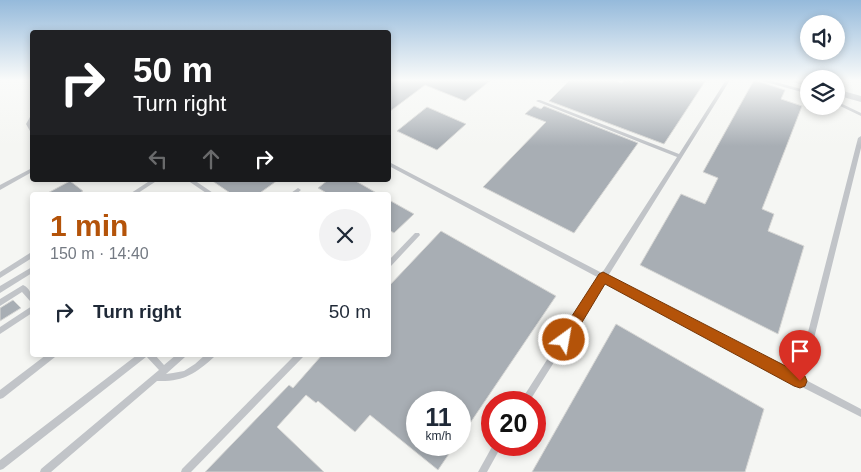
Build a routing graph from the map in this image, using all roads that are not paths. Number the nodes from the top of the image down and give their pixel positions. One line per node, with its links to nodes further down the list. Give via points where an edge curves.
1 (538, 102): 6 (lane)
2 (714, 102): 6 (lane)
3 (845, 107): 4 (lane)
4 (861, 115)
5 (861, 138): 35 (lane)
6 (680, 156): 21 (lane)
7 (391, 165): 21 (lane)
8 (30, 171): 11 (lane)
9 (152, 182): 13 (lane)
10 (193, 182): 14 (lane)
11 (0, 188)
12 (298, 190): 15 (lane)
13 (136, 192)
14 (208, 192)
15 (295, 192)
16 (417, 236): 18 (lane)
17 (30, 256): 20 (lane)
18 (391, 262)
19 (30, 271): 22 (lane)
20 (0, 276)
21 (603, 277): 35 (lane); 36 (lane)
22 (0, 290)
23 (30, 296): 24 (lane, via 24,288)
24 (0, 303)
25 (30, 311): 26 (lane)
26 (0, 331)
27 (49, 357): 37 (lane)
28 (140, 357): 40 (lane)
29 (152, 357): 33 (lane)
30 (180, 357): 33 (lane)
31 (209, 357): 34 (lane, via 188,374)
32 (298, 357): 42 (lane)
33 (164, 370): 34 (lane)
34 (156, 377): 41 (lane)
35 (800, 381): 38 (lane)
36 (532, 391)
37 (0, 395)
38 (861, 413)
39 (491, 456): 43 (lane)
40 (0, 466)
41 (44, 472)
42 (185, 472)
43 (482, 472)

